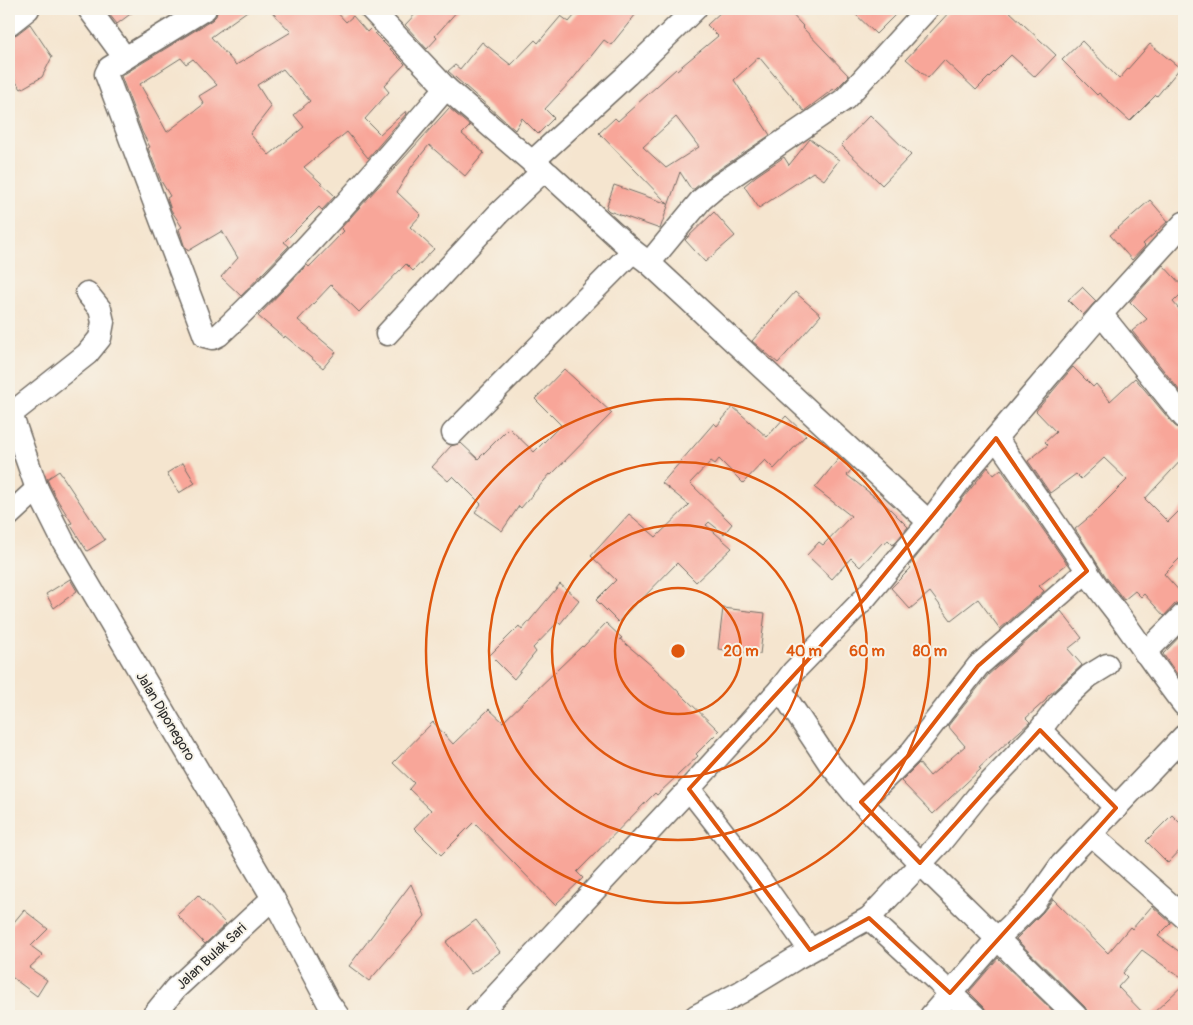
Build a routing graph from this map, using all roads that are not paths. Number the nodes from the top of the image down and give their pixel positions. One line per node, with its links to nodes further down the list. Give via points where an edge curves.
1 (28, 9): 7 (street)
2 (89, 9): 8 (street)
3 (205, 9): 8 (street)
4 (371, 9): 9 (street)
5 (695, 9): 10 (street)
6 (927, 9): 12 (street, via 845,100 715,188)
7 (9, 24)
8 (125, 58): 9 (street, via 108,68 106,74 205,336 213,338 264,292 322,230)
9 (446, 88): 10 (street)
10 (538, 166): 12 (street); 15 (street, via 500,213)
11 (1184, 223): 14 (street)
12 (641, 257): 18 (street); 22 (street)
13 (87, 293): 17 (street, via 100,309 103,322 100,338 86,354)
14 (1101, 314): 16 (street); 19 (street)
15 (387, 334)
16 (1180, 402)
17 (10, 419): 20 (street, Jalan Diponegoro)
18 (453, 433)
19 (996, 438): 22 (street); 23 (street)
20 (37, 489): 21 (street); 36 (street, Jalan Diponegoro, via 62,541)
21 (9, 515)
22 (929, 522): 27 (street, via 865,598)
23 (1087, 571): 25 (street); 32 (street, via 978,666 909,755)
24 (1184, 614): 25 (street)
25 (1145, 653): 28 (street)
26 (1107, 665): 29 (street, via 1089,676 1063,700)
27 (780, 689): 31 (street); 32 (street, via 830,764)
28 (1184, 706)
29 (1040, 730): 33 (street); 35 (street)
30 (1184, 736): 33 (street)
31 (690, 789): 40 (street); 42 (street)
32 (861, 802): 35 (street)
33 (1116, 808): 34 (street)
34 (1091, 834): 37 (street); 39 (street, via 1061,865 1034,903)
35 (920, 863): 38 (street); 39 (street)
36 (273, 898): 43 (street, Jalan Bulak Sari, via 175,990); 44 (street, Jalan Diponegoro)
37 (1184, 917)
38 (869, 918): 40 (street); 41 (street)
39 (998, 938): 41 (street); 48 (street)
40 (810, 950): 45 (street)
41 (950, 993): 46 (street); 47 (street)
42 (484, 1014)
43 (153, 1016)
44 (338, 1016)
45 (696, 1016)
46 (931, 1016)
47 (975, 1016)
48 (1076, 1016)

